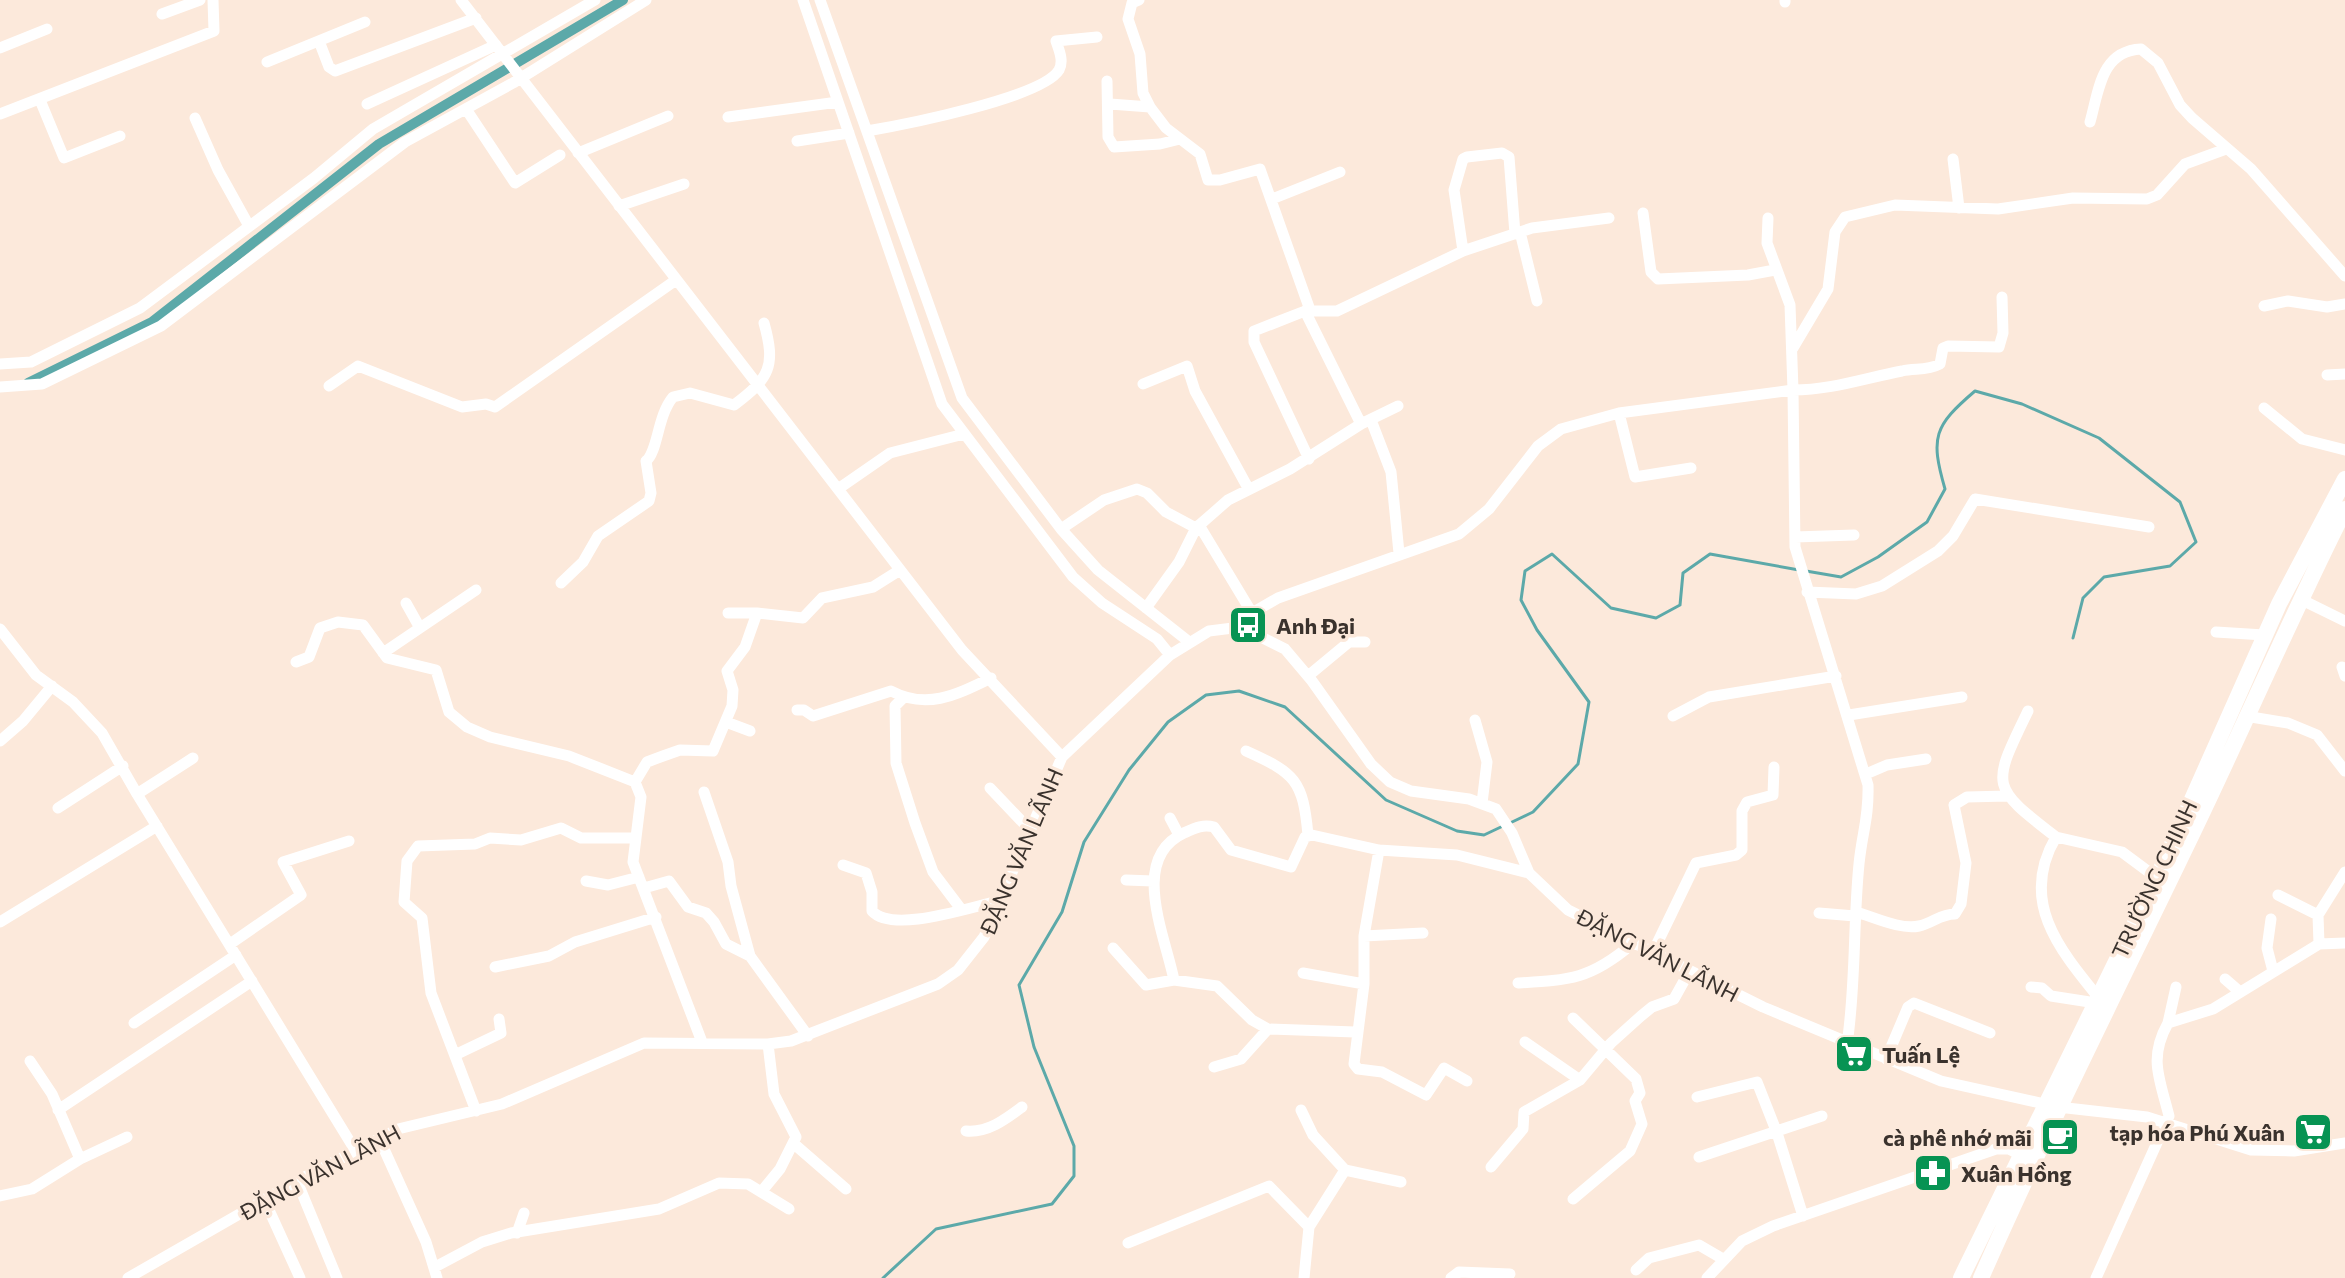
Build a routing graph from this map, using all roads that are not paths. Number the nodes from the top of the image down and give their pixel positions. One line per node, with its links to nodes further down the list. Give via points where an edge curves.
1 (200, 0): 9 (street)
2 (213, 0): 20 (street, via 214,31)
3 (461, 0): 10 (street)
4 (595, 0): 16 (street)
5 (646, 0): 18 (street)
6 (803, 0): 21 (street)
7 (820, 0): 31 (street)
8 (1139, 0): 24 (street, via 1132,3 1128,19)
9 (162, 14)
10 (476, 18): 14 (street, via 335,71); 16 (street)
11 (365, 22): 14 (street)
12 (47, 29): 15 (street)
13 (1097, 37): 31 (street, via 1056,41 1060,69 1052,77 993,103)
14 (319, 41): 17 (street)
15 (0, 48)
16 (503, 54): 18 (street); 22 (street); 48 (street, via 373,129)
17 (267, 62)
18 (520, 75): 25 (street); 37 (street)
19 (1107, 81): 23 (street)
20 (40, 100): 26 (street); 33 (street, via 64,158)
21 (838, 102): 28 (street); 32 (street)
22 (367, 104)
23 (1110, 104): 24 (street); 34 (street, via 1108,137 1114,147)
24 (1150, 107): 34 (street)
25 (466, 109): 38 (street, via 515,183); 67 (street, via 379,160 161,326 42,384)
26 (0, 114)
27 (668, 116): 37 (street)
28 (728, 117)
29 (195, 118): 48 (street)
30 (2090, 122): 36 (street, via 2107,66 2127,50 2141,49 2158,63 2180,105)
31 (867, 131): 69 (street)
32 (849, 133): 35 (street); 72 (street, via 927,369)
33 (120, 136)
34 (1180, 139): 42 (street, via 1203,158 1208,180 1260,169)
35 (797, 141)
36 (2226, 149): 44 (street, via 2185,164 2152,198 2088,197 2021,207); 52 (street, via 2251,169)
37 (578, 153): 43 (street)
38 (560, 155)
39 (1953, 159): 44 (street)
40 (1340, 172): 42 (street)
41 (684, 184): 43 (street)
42 (1272, 199): 58 (street)
43 (619, 206): 53 (street)
44 (1959, 208): 60 (street, via 1895,205 1841,220 1828,289)
45 (1643, 213): 51 (street, via 1651,272 1658,279)
46 (1609, 218): 49 (street, via 1547,224)
47 (1768, 218): 51 (street, via 1767,243)
48 (249, 226): 61 (street, via 140,308 31,362)
49 (1518, 233): 50 (street); 50 (street, via 1509,157 1467,157 1454,190); 55 (street)
50 (1463, 251): 58 (street, via 1341,310)
51 (1775, 270): 60 (street, via 1790,305)
52 (2345, 276)
53 (676, 280): 64 (street); 66 (street, via 495,407 462,407 358,366)
54 (2002, 297): 68 (street, via 1999,347 1948,346 1940,364 1928,369)
55 (1537, 301)
56 (2345, 304): 57 (street, via 2288,301)
57 (2264, 306)
58 (1308, 311): 74 (street); 77 (street, via 1252,336)
59 (764, 323): 64 (street, via 772,362)
60 (1793, 348): 68 (street)
61 (0, 364)
62 (2345, 374): 63 (street)
63 (2327, 375)
64 (756, 384): 81 (street); 90 (street, via 734,405 690,393 673,397 664,407 646,461 649,501 598,536 583,562)
65 (1143, 384): 80 (street, via 1187,366 1195,391)
66 (329, 386)
67 (0, 387)
68 (1793, 390): 73 (street); 87 (street)
69 (962, 398): 72 (street); 85 (street)
70 (1398, 406): 74 (street)
71 (2264, 408): 76 (street, via 2302,439)
72 (946, 409): 75 (street)
73 (1619, 413): 78 (street, via 1635,477); 88 (street, via 1555,433 1473,524 1439,543)
74 (1366, 422): 77 (street); 88 (street, via 1391,472)
75 (964, 434): 81 (street, via 890,453); 108 (street, via 1073,577 1157,639)
76 (2345, 450)
77 (1309, 459): 80 (street)
78 (1691, 468)
79 (2345, 479): 104 (highway, TRƯỜNG CHINH)
80 (1248, 488): 83 (street)
81 (838, 489): 89 (street)
82 (2345, 509): 93 (highway, TRƯỜNG CHINH)
83 (1197, 526): 85 (street, via 1166,512 1137,489 1104,500); 95 (street); 98 (street)
84 (2149, 527): 92 (street, via 1975,499 1938,551 1882,586 1856,594)
85 (1061, 529): 95 (street, via 1098,570)
86 (1854, 535): 87 (street)
87 (1795, 542): 92 (street)
88 (1399, 553): 98 (street)
89 (900, 570): 97 (street, via 873,587 822,598 803,618); 112 (street, via 962,650)
90 (561, 583)
91 (476, 590): 101 (street)
92 (1807, 592): 111 (street)
93 (2300, 599): 99 (street); 113 (highway, TRƯỜNG CHINH)
94 (406, 603): 101 (street)
95 (1146, 608): 105 (street)
96 (728, 613): 97 (street)
97 (757, 613): 123 (street, via 745,647 727,671 734,695)
98 (1252, 613): 100 (street)
99 (2345, 621)
100 (1241, 627): 105 (street, ĐẶNG VĂN LÃNH, via 1209,631); 110 (street, via 1285,649)
101 (420, 628): 107 (street)
102 (0, 629): 114 (street, via 23,661)
103 (2216, 632): 104 (street)
104 (2264, 635): 113 (highway, TRƯỜNG CHINH)
105 (1188, 641): 108 (street, ĐẶNG VĂN LÃNH)
106 (1365, 642): 110 (street, via 1349,642)
107 (383, 653): 109 (street, via 368,628 338,622 320,628 309,657); 134 (street, via 394,662 436,670 449,712 467,727 569,756)
108 (1170, 655): 127 (street, ĐẶNG VĂN LÃNH)
109 (296, 662)
110 (1308, 676): 139 (street, via 1364,755 1390,782 1411,791)
111 (1836, 676): 120 (street); 121 (street, via 1709,697)
112 (991, 678): 116 (street, via 954,696); 127 (street)
113 (2253, 680): 117 (highway, TRƯỜNG CHINH)
114 (52, 686): 125 (street); 130 (street, via 102,733)
115 (1962, 697): 120 (street)
116 (902, 699): 118 (street, via 891,691 813,716); 160 (street, via 895,706 896,763 933,872)
117 (2245, 705): 132 (street, via 2317,735); 153 (highway, TRƯỜNG CHINH); 209 (highway, TRƯỜNG CHINH, via 2197,824)
118 (797, 710)
119 (2028, 711): 138 (street, via 2006,757)
120 (1849, 715): 133 (street)
121 (1673, 716)
122 (1475, 720): 139 (street, via 1487,762)
123 (726, 722): 124 (street); 134 (street, via 713,751 680,750 647,762)
124 (750, 731)
125 (0, 741)
126 (1246, 751): 145 (street, via 1276,764 1302,789)
127 (1062, 757): 143 (street, ĐẶNG VĂN LÃNH)
128 (193, 758): 137 (street)
129 (1926, 759): 133 (street)
130 (123, 766): 137 (street); 140 (street)
131 (1774, 767): 174 (street, via 1773,795 1747,802 1742,811 1742,850 1696,863)
132 (2345, 771)
133 (1866, 774): 162 (street, via 1869,816 1860,843)
134 (635, 782): 147 (street, via 641,797)
135 (990, 788): 143 (street)
136 (704, 792): 175 (street, via 728,862)
137 (137, 794): 142 (street)
138 (2007, 796): 146 (street); 162 (street, via 1967,797 1954,805 1966,863 1955,914 1911,927)
139 (1482, 803): 152 (street, ĐẶNG VĂN LÃNH, via 1500,812)
140 (58, 808)
141 (1170, 818): 144 (street)
142 (157, 826): 166 (street); 173 (street)
143 (1029, 829): 159 (street, ĐẶNG VĂN LÃNH)
144 (1179, 835): 145 (street, via 1214,827 1231,850 1291,867); 156 (street, via 1165,844)
145 (1308, 835): 149 (street)
146 (2056, 837): 153 (street, via 2122,852); 188 (street, via 2044,866 2041,905 2061,947)
147 (636, 838): 157 (street, via 633,862); 202 (street, via 581,838 561,828 521,840 490,838 413,849 404,902 422,918 431,993)
148 (349, 841): 173 (street, via 283,862 301,895)
149 (1379, 850): 152 (street, via 1457,855); 168 (street)
150 (843, 865): 160 (street, via 868,876 872,911 881,919 910,920)
151 (2345, 872): 163 (street)
152 (1529, 873): 170 (street, ĐẶNG VĂN LÃNH, via 1568,910)
153 (2157, 878): 188 (highway, TRƯỜNG CHINH)
154 (1126, 880): 156 (street)
155 (586, 881): 157 (street)
156 (1153, 881): 181 (street)
157 (642, 883): 164 (street); 175 (street, via 669,881 688,907 706,913 726,944)
158 (2278, 895): 163 (street)
159 (999, 901): 160 (street); 196 (street, ĐẶNG VĂN LÃNH, via 976,951 944,981)
160 (961, 909)
161 (1819, 913): 162 (street)
162 (1855, 914): 200 (street)
163 (2318, 915): 171 (street)
164 (656, 917): 176 (street, via 575,942 549,956); 197 (street)
165 (2271, 919): 177 (street, via 2267,948)
166 (0, 922)
167 (1423, 933): 168 (street)
168 (1364, 936): 184 (street)
169 (2345, 943): 171 (street)
170 (1632, 944): 174 (street, ĐẶNG VĂN LÃNH); 183 (street, via 1602,966 1568,981)
171 (2319, 944): 177 (street)
172 (1113, 948): 181 (street, via 1146,985)
173 (233, 950): 182 (street); 191 (street)
174 (1652, 954): 178 (street, ĐẶNG VĂN LÃNH)
175 (750, 956): 196 (street)
176 (495, 967)
177 (2273, 971): 187 (street)
178 (1689, 972): 200 (street, ĐẶNG VĂN LÃNH); 201 (street, via 1674,999 1652,1007)
179 (1303, 973): 184 (street)
180 (2225, 979): 187 (street)
181 (1174, 980): 193 (street, via 1217,986)
182 (252, 981): 211 (street); 222 (street)
183 (1518, 983)
184 (1364, 984): 194 (street)
185 (2031, 987): 188 (street, via 2051,996)
186 (2176, 987): 192 (street)
187 (2240, 992): 192 (street, via 2202,1014)
188 (2097, 1000): 209 (highway, TRƯỜNG CHINH)
189 (1573, 1018): 201 (street)
190 (499, 1019): 202 (street, via 501,1033)
191 (134, 1023)
192 (2168, 1023): 215 (street, via 2155,1070 2169,1116)
193 (1268, 1029): 194 (street); 205 (street, via 1241,1059)
194 (1355, 1032): 207 (street, via 1353,1058 1358,1069 1382,1072 1426,1095 1444,1068)
195 (1990, 1033): 203 (street, via 1914,1003)
196 (808, 1036): 199 (street, ĐẶNG VĂN LÃNH)
197 (702, 1042): 199 (street, ĐẶNG VĂN LÃNH); 213 (street, ĐẶNG VĂN LÃNH, via 635,1046 514,1100)
198 (1525, 1042): 206 (street)
199 (768, 1044): 220 (street, via 771,1082 795,1132)
200 (1847, 1044): 203 (street, ĐẶNG VĂN LÃNH)
201 (1606, 1049): 206 (street); 234 (street, via 1629,1069 1640,1088 1635,1101 1641,1132 1630,1151)
202 (457, 1054): 213 (street)
203 (1886, 1059): 209 (street, ĐẶNG VĂN LÃNH, via 1941,1081)
204 (30, 1061): 211 (street)
205 (1214, 1067)
206 (1580, 1080): 226 (street, via 1524,1112 1523,1129)
207 (1467, 1081)
208 (1697, 1097): 217 (street, via 1757,1082)
209 (2052, 1105): 215 (street, ĐẶNG VĂN LÃNH); 224 (highway, TRƯỜNG CHINH)
210 (1022, 1107): 216 (street, via 990,1127)
211 (58, 1110): 225 (street)
212 (1301, 1110): 227 (street, via 1313,1135)
213 (476, 1111): 219 (street, ĐẶNG VĂN LÃNH, via 413,1124)
214 (1822, 1116): 217 (street)
215 (2166, 1124): 221 (street, ĐẶNG VĂN LÃNH, via 2265,1152); 253 (street)
216 (966, 1131)
217 (1777, 1133): 223 (street); 237 (street)
218 (127, 1137): 225 (street)
219 (379, 1138): 222 (street, ĐẶNG VĂN LÃNH); 243 (street)
220 (793, 1143): 230 (street); 231 (street)
221 (2345, 1143)
222 (355, 1150): 228 (street, ĐẶNG VĂN LÃNH)
223 (1699, 1157)
224 (2027, 1158): 237 (street, via 1996,1149); 251 (highway, TRƯỜNG CHINH); 252 (highway, TRƯỜNG CHINH)
225 (80, 1159): 232 (street, via 32,1189)
226 (1491, 1167)
227 (1345, 1170): 229 (street); 238 (street)
228 (297, 1181): 233 (street, ĐẶNG VĂN LÃNH); 248 (street)
229 (1401, 1182)
230 (846, 1189)
231 (762, 1191): 235 (street); 239 (street, via 737,1182 719,1183 659,1209)
232 (0, 1196)
233 (264, 1199): 245 (street, ĐẶNG VĂN LÃNH); 247 (street)
234 (1573, 1199)
235 (789, 1209)
236 (524, 1213): 239 (street)
237 (1803, 1216): 241 (street, via 1750,1236)
238 (1309, 1227): 240 (street, via 1269,1186); 249 (street)
239 (517, 1233): 243 (street, via 474,1244)
240 (1128, 1243)
241 (1723, 1259): 242 (street, via 1699,1245 1649,1258); 246 (street)
242 (1636, 1270)
243 (436, 1272)
244 (1510, 1274): 250 (street, via 1459,1272)
245 (134, 1277)
246 (1710, 1277)
247 (300, 1278)
248 (337, 1278)
249 (1304, 1278)
250 (1451, 1278)
251 (1961, 1278)
252 (1981, 1278)
253 (2096, 1278)

